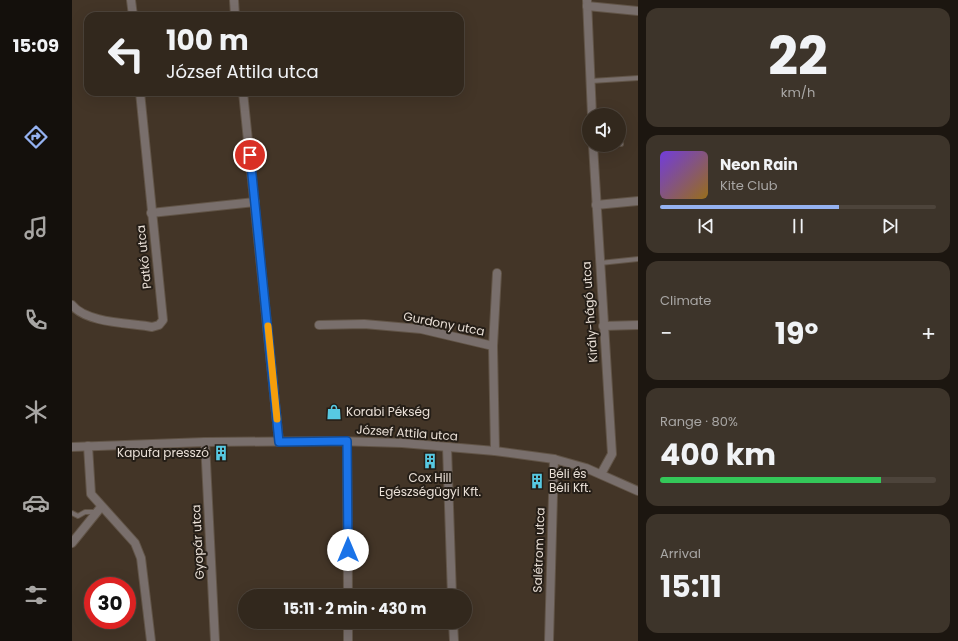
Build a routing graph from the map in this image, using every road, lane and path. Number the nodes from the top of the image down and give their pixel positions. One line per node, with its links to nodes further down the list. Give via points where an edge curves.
1 (131, 0): 5 (street)
2 (234, 0): 6 (street)
3 (587, 3): 4 (street); 8 (street)
4 (638, 11)
5 (132, 12)
6 (235, 12)
7 (638, 78): 8 (lane)
8 (590, 81): 11 (street)
9 (140, 96): 16 (street, Patkó utca)
10 (244, 96): 14 (street)
11 (592, 108)
12 (593, 152): 15 (street, Király-hágó utca)
13 (638, 200): 15 (street)
14 (255, 202): 16 (street); 27 (street)
15 (596, 204): 18 (street, Király-hágó utca)
16 (151, 213): 20 (street, Patkó utca, via 163,320 159,325 152,327 90,317 80,313)
17 (638, 259): 18 (lane)
18 (599, 264): 23 (street, Király-hágó utca)
19 (498, 273): 24 (street, Gurdony utca)
20 (72, 305)
21 (319, 325): 24 (street, Gurdony utca, via 364,324 420,329)
22 (638, 325): 23 (street)
23 (604, 326): 33 (street, Király-hágó utca, via 612,454)
24 (493, 346): 31 (street, Gurdony utca)
25 (347, 441): 27 (street, József Attila utca); 30 (street, József Attila utca); 38 (street)
26 (205, 442): 27 (street, József Attila utca); 28 (street, József Attila utca); 43 (street, Gyopár utca)
27 (279, 442)
28 (88, 446): 29 (street, József Attila utca); 35 (street, via 89,486)
29 (72, 447)
30 (447, 447): 31 (street, József Attila utca); 39 (street)
31 (495, 451): 32 (street, József Attila utca)
32 (554, 459): 33 (street, József Attila utca); 46 (street, Salétrom utca)
33 (601, 474): 34 (street, József Attila utca)
34 (638, 491)
35 (99, 509): 36 (lane, via 78,516); 37 (street); 42 (street, via 135,543 139,553)
36 (72, 513)
37 (72, 543)
38 (348, 589)
39 (452, 589)
40 (348, 629): 44 (street)
41 (453, 629): 45 (street)
42 (151, 641)
43 (215, 641)
44 (348, 641)
45 (454, 641)
46 (548, 641)

